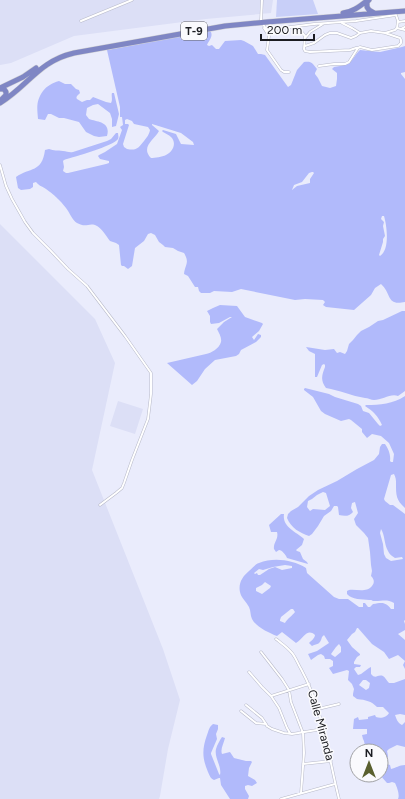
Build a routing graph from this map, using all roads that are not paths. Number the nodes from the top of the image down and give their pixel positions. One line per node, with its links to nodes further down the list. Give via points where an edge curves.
1 (132, 0): 6 (street)
2 (262, 0): 11 (street)
3 (369, 0): 5 (highway, T-9, via 367,7); 11 (highway, T-9, via 345,13)
4 (405, 11): 5 (highway, T-9)
5 (375, 13): 11 (highway, T-9)
6 (81, 21)
7 (405, 21): 8 (street)
8 (398, 22): 10 (street, via 396,15); 14 (street)
9 (324, 23): 10 (street); 12 (street); 19 (street)
10 (337, 23): 17 (street)
11 (262, 24): 12 (street, via 267,30); 23 (street, via 269,36 266,50 281,70); 24 (highway, T-9, via 222,24 78,50 54,57); 25 (highway, T-9, via 218,27 69,54 44,66)
12 (292, 27): 19 (street, via 300,30)
13 (405, 27): 15 (street)
14 (397, 28): 15 (street); 18 (street)
15 (401, 29): 16 (street)
16 (405, 30)
17 (360, 33): 18 (street); 20 (street, via 350,38 330,33)
18 (385, 33): 21 (street, via 400,38 401,43 398,46 372,50)
19 (305, 38): 20 (street)
20 (304, 46): 21 (street, via 305,51 310,52)
21 (358, 48): 22 (street, via 345,64)
22 (319, 66)
23 (289, 72)
24 (0, 88): 25 (highway, T-9, via 4,89 6,94)
25 (0, 102)
26 (0, 165): 27 (street, via 6,186 25,222 87,286 151,373 148,419 124,483 122,488)
27 (100, 504)
28 (276, 639): 31 (street, Calle Miranda, via 293,654)
29 (260, 652): 32 (street)
30 (249, 672): 33 (street)
31 (309, 684): 32 (street); 36 (street, Calle Miranda)
32 (289, 690): 33 (street); 40 (street)
33 (270, 696): 41 (street, via 280,708)
34 (340, 704): 36 (street)
35 (246, 705): 38 (street)
36 (318, 709): 39 (street, Calle Miranda)
37 (241, 711): 38 (street, via 256,723)
38 (266, 724): 41 (street, via 284,733)
39 (323, 729): 40 (street); 42 (street, Calle Miranda)
40 (303, 732): 41 (street); 43 (street)
41 (290, 733)
42 (331, 761): 43 (street); 44 (street, Calle Miranda)
43 (303, 764): 45 (street)
44 (335, 784): 45 (street); 47 (street, Calle Miranda)
45 (301, 793): 46 (street)
46 (281, 799)
47 (339, 799)

